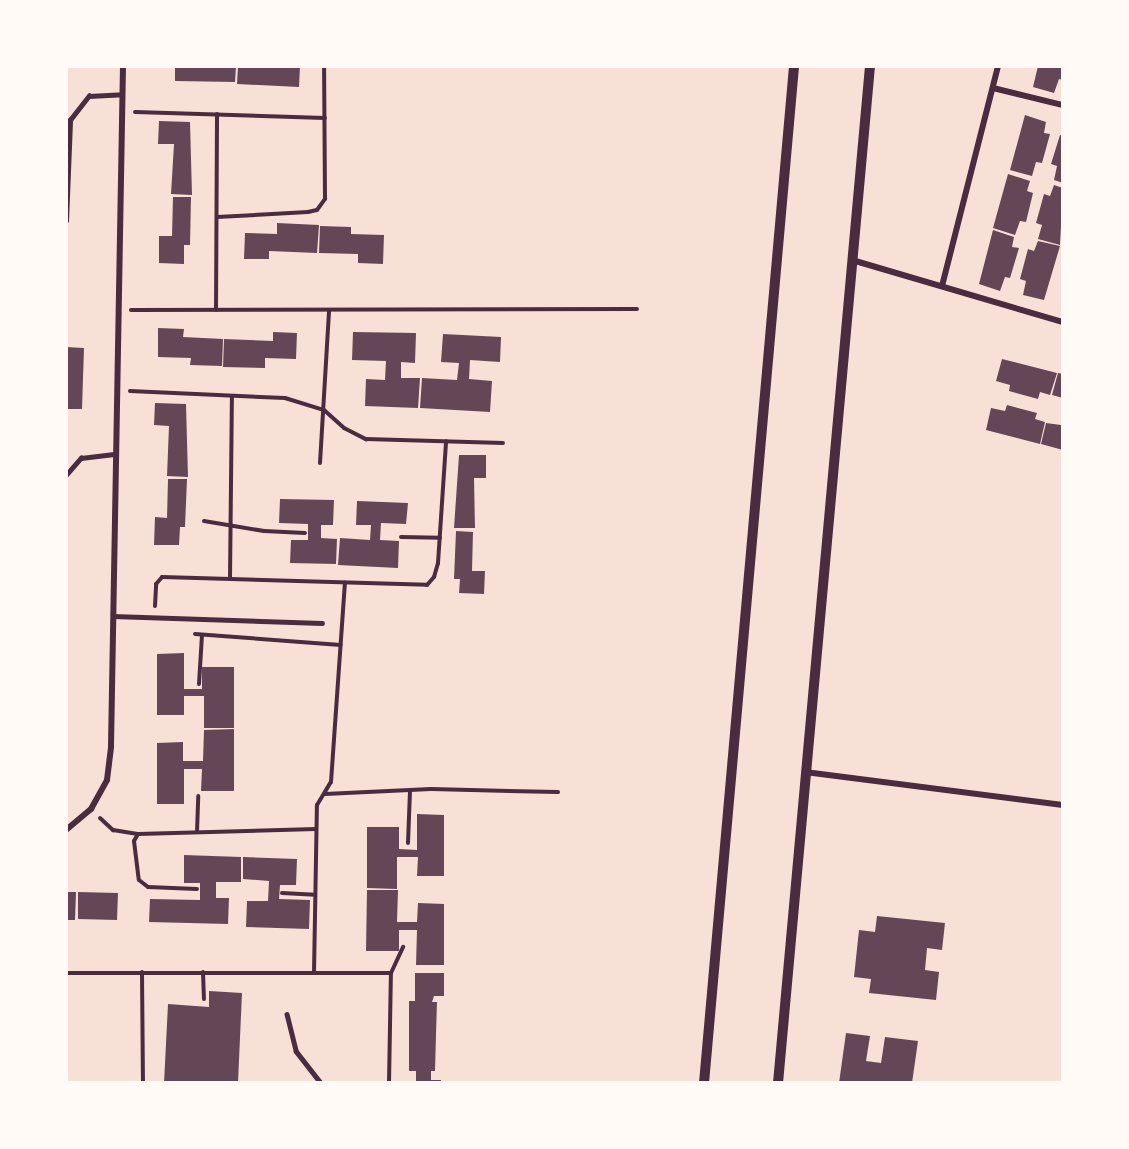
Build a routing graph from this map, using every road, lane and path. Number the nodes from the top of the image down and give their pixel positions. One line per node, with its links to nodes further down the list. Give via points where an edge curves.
1 (123, 66): 7 (street)
2 (324, 66): 11 (path)
3 (794, 66): 69 (street)
4 (870, 66): 14 (street)
5 (998, 66): 6 (street)
6 (993, 88): 8 (street); 15 (street)
7 (122, 94): 9 (street); 13 (lane, via 89,96 70,120)
8 (1063, 105)
9 (122, 111): 10 (path); 17 (street)
10 (217, 114): 11 (path); 12 (path)
11 (325, 118): 12 (path, via 325,199 317,210)
12 (217, 217): 18 (path)
13 (66, 221)
14 (852, 260): 15 (street); 43 (street)
15 (942, 286): 20 (street)
16 (637, 309): 19 (path)
17 (119, 310): 18 (path); 21 (street)
18 (216, 310): 19 (path)
19 (329, 310): 23 (path)
20 (1063, 322)
21 (117, 391): 22 (path); 26 (street)
22 (232, 396): 23 (path, via 285,398); 30 (path)
23 (324, 410): 24 (path, via 344,428 366,439); 27 (path)
24 (446, 441): 25 (path); 33 (path)
25 (503, 443)
26 (116, 454): 28 (lane, via 81,458); 36 (street)
27 (320, 463)
28 (66, 475)
29 (204, 521): 30 (path)
30 (231, 523): 31 (path, via 264,531); 34 (path)
31 (305, 533)
32 (401, 537): 33 (path)
33 (440, 538): 35 (path, via 434,577 427,585)
34 (230, 579): 35 (path); 37 (path, via 159,579)
35 (345, 582): 41 (path)
36 (113, 616): 37 (lane); 49 (street, via 111,746 107,780)
37 (155, 617): 38 (lane)
38 (322, 623)
39 (191, 634): 40 (path)
40 (202, 635): 41 (path); 42 (path)
41 (340, 645): 46 (path, via 331,782)
42 (200, 684)
43 (805, 772): 48 (street); 70 (street)
44 (410, 792): 45 (path); 46 (path); 54 (path)
45 (558, 792)
46 (324, 794): 50 (path, via 317,805)
47 (198, 796): 52 (path)
48 (1063, 805)
49 (91, 809): 51 (street); 53 (path, via 113,830)
50 (316, 829): 52 (path); 57 (path)
51 (66, 830)
52 (197, 832): 53 (path)
53 (138, 834): 55 (path, via 134,841 139,880 148,887)
54 (408, 843)
55 (197, 889)
56 (282, 893): 57 (path)
57 (315, 895): 62 (path)
58 (403, 947): 63 (path)
59 (142, 972): 60 (path); 61 (path); 66 (path)
60 (203, 972): 62 (path); 64 (path)
61 (66, 973)
62 (314, 973): 63 (path)
63 (391, 973): 68 (path)
64 (204, 999)
65 (287, 1014): 67 (lane, via 296,1051)
66 (143, 1083)
67 (321, 1083)
68 (389, 1083)
69 (704, 1083)
70 (778, 1083)

